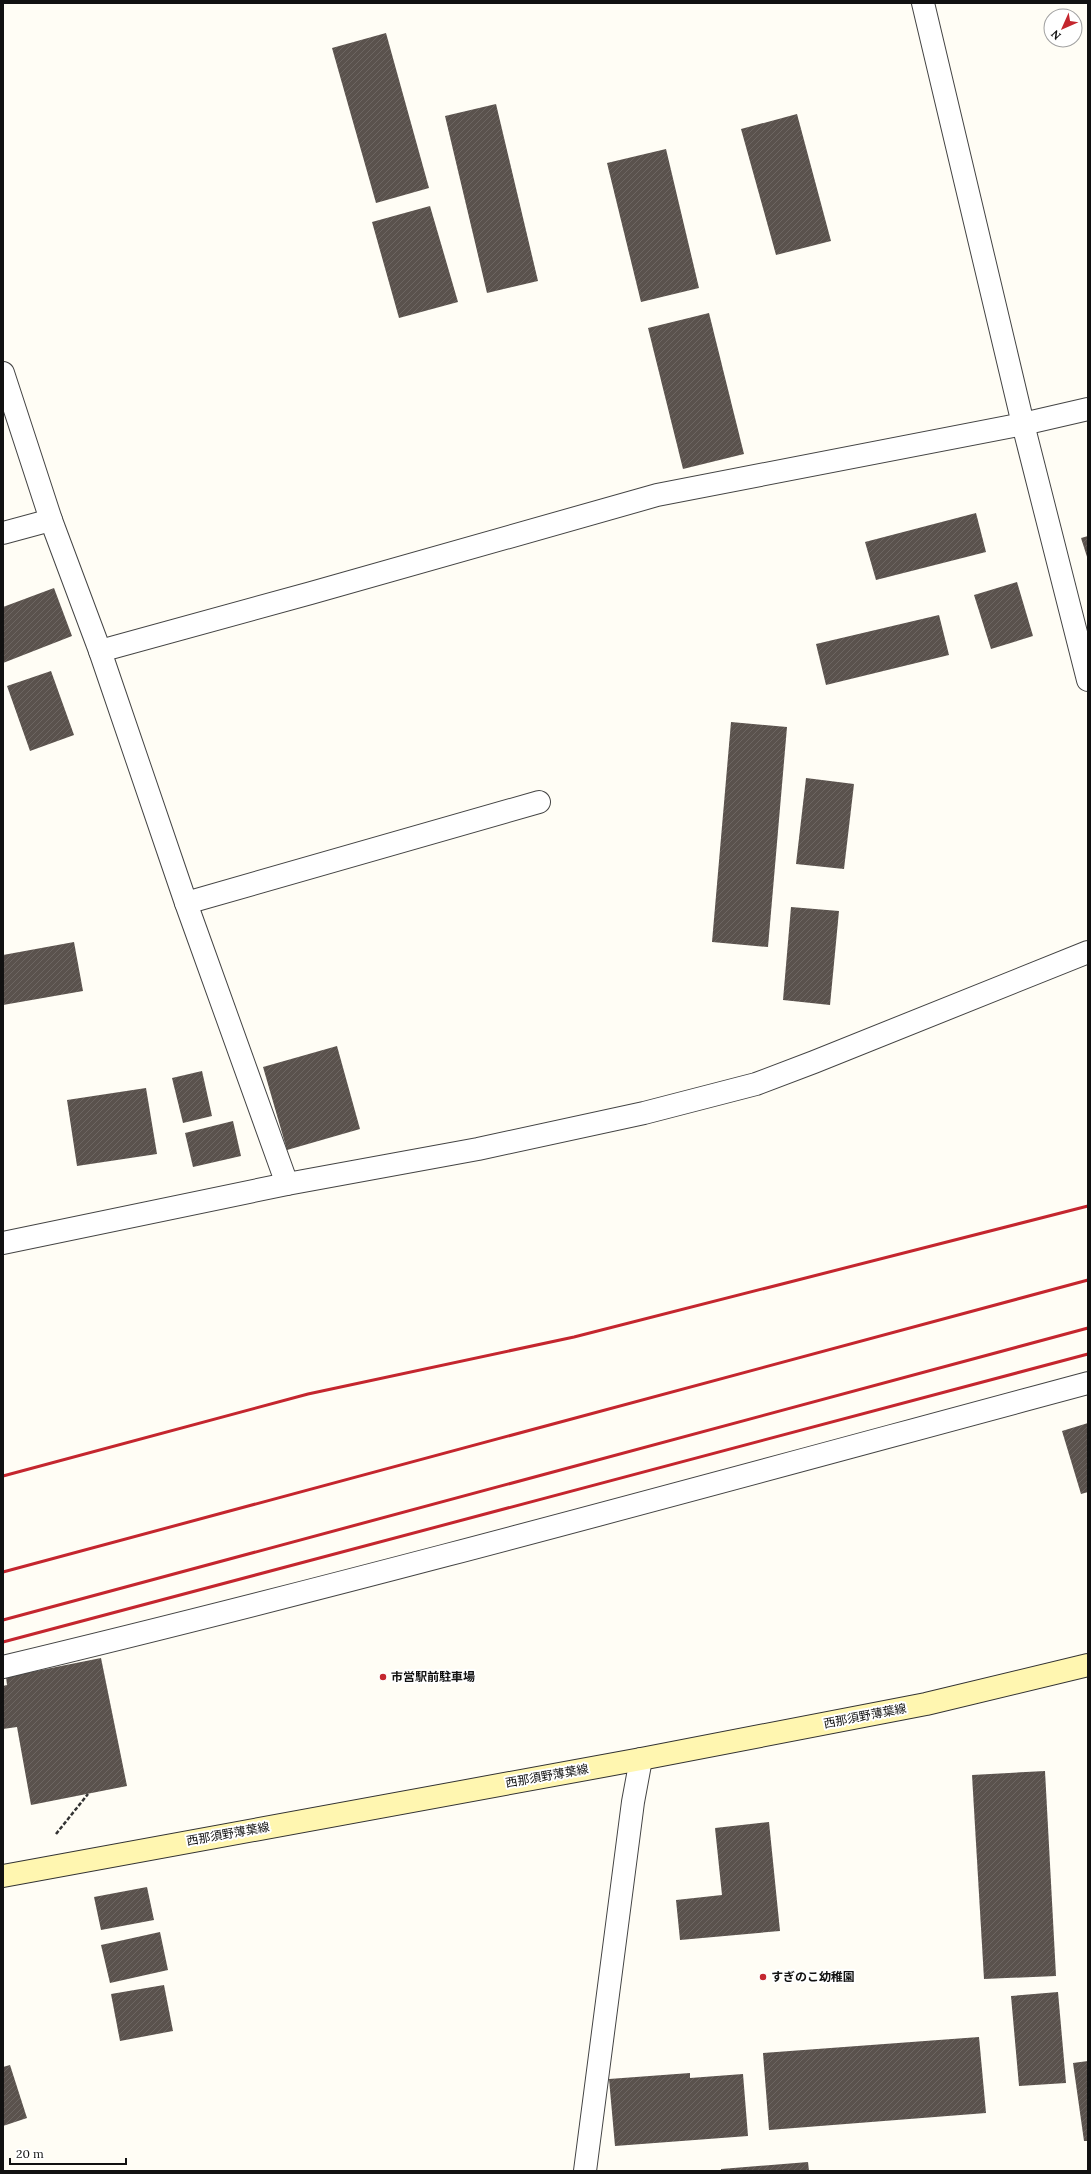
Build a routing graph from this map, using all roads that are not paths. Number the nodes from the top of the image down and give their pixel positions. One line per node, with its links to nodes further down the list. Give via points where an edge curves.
1 (923, 3): 4 (street)
2 (3, 373): 5 (street)
3 (1088, 409): 4 (street)
4 (1023, 424): 7 (street, via 657,494 311,594); 8 (street)
5 (50, 520): 6 (street); 7 (street)
6 (3, 533)
7 (100, 651): 10 (street)
8 (1088, 680)
9 (539, 802): 10 (street)
10 (186, 903): 12 (street)
11 (1088, 952): 12 (street, via 756,1084 644,1113 478,1149)
12 (287, 1184): 13 (street)
13 (3, 1243)
14 (1088, 1383): 16 (street, via 120,1639)
15 (1088, 1665): 17 (main road, 西那須野薄葉線, via 926,1704)
16 (3, 1667)
17 (642, 1759): 18 (main road, 西那須野薄葉線); 19 (street, via 633,1802)
18 (3, 1876)
19 (585, 2171)

